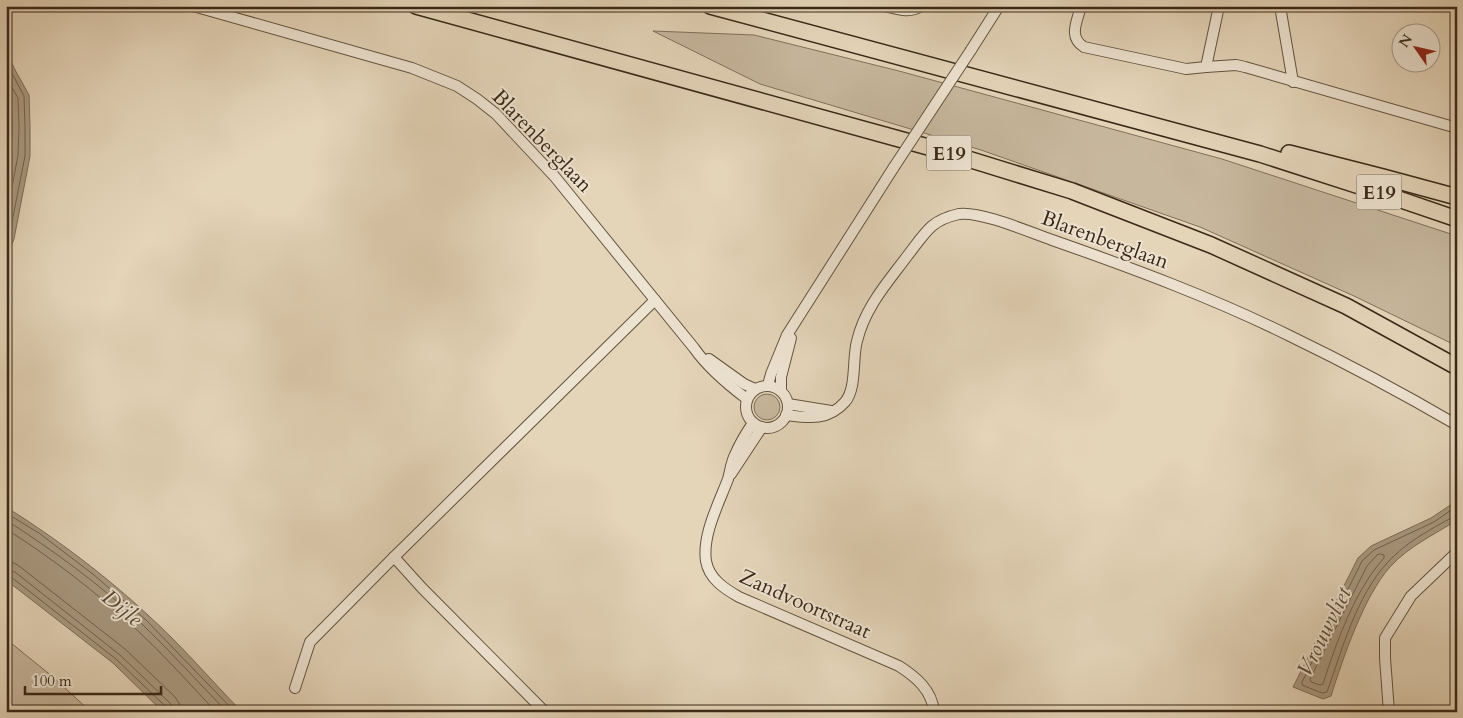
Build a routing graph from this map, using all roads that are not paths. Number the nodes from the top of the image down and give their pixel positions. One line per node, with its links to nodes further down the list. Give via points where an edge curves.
1 (193, 6): 18 (street, Blarenberglaan, via 412,68 458,86 496,114 526,145)
2 (416, 6): 21 (highway, E19, via 940,150 1072,191 1211,245 1346,306)
3 (710, 6): 13 (highway, E19)
4 (885, 6): 5 (street, via 903,11 916,10)
5 (921, 6)
6 (999, 6): 19 (street, bridge)
7 (1081, 6): 10 (street, via 1074,34 1084,47 1177,68)
8 (1219, 6): 10 (street)
9 (1280, 6): 11 (street)
10 (1206, 67): 11 (street, via 1236,65)
11 (1293, 82): 12 (street)
12 (1457, 128)
13 (1260, 154): 14 (highway, via 1291,153); 17 (highway, E19)
14 (1323, 162): 15 (highway, via 1331,157); 16 (highway)
15 (1457, 192)
16 (1457, 198)
17 (1457, 219)
18 (655, 300): 20 (street, Blarenberglaan); 32 (street)
19 (798, 318): 22 (street, via 787,335); 24 (street, via 781,377)
20 (694, 348): 23 (street, Blarenberglaan); 25 (street, Blarenberglaan, via 703,361)
21 (1457, 367)
22 (768, 385): 23 (street); 24 (street)
23 (755, 389): 25 (street)
24 (781, 391): 26 (street)
25 (747, 399): 29 (street, via 746,412)
26 (788, 404): 27 (street); 28 (street)
27 (831, 411): 28 (street, Blarenberglaan, via 815,418); 30 (street, Blarenberglaan, via 849,395 856,342 868,311 882,288 932,226 948,217 971,214 1116,263 1252,318 1398,391)
28 (786, 415): 29 (street, via 774,427)
29 (758, 425): 35 (street, Zandvoortstraat, via 729,477 712,518 706,548 706,562 712,575 722,587 739,597 914,675 931,698)
30 (1457, 425)
31 (1457, 552): 36 (street, via 1411,596 1385,638)
32 (394, 558): 33 (street, via 310,642); 34 (street)
33 (295, 688)
34 (545, 712)
35 (934, 712)
36 (1389, 712)

